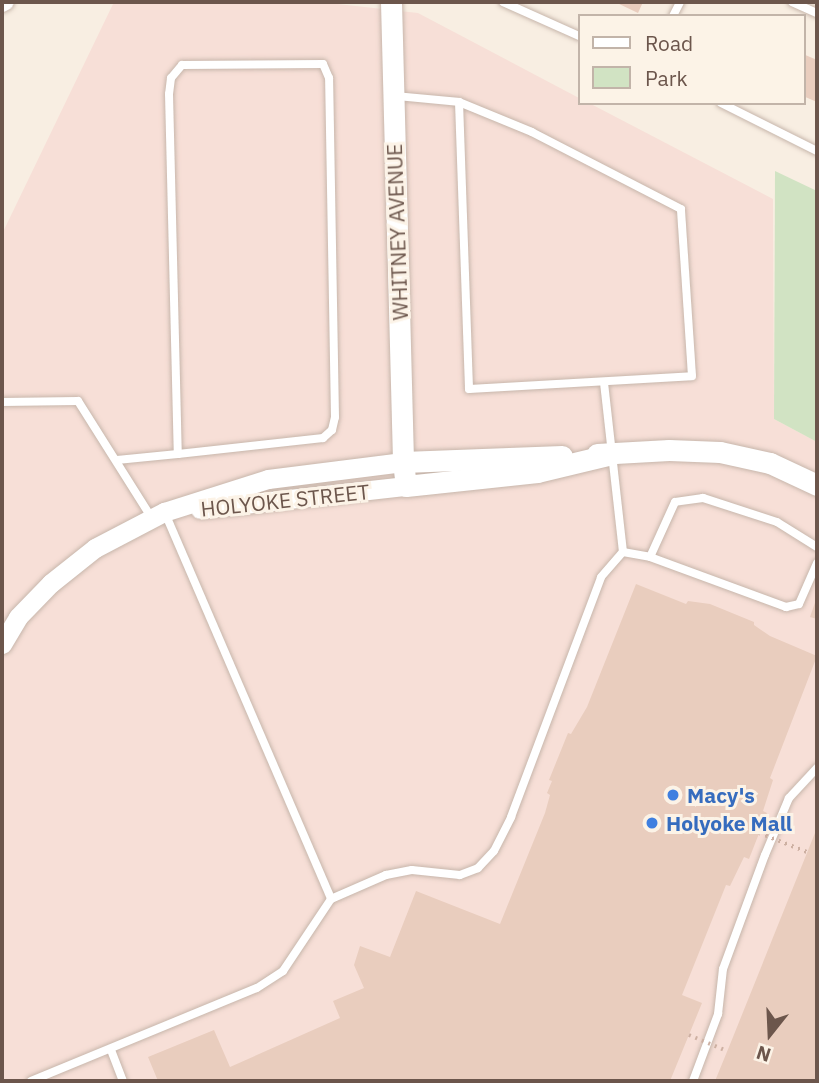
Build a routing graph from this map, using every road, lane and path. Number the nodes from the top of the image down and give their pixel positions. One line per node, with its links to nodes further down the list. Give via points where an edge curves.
1 (391, 2): 6 (main road, WHITNEY AVENUE)
2 (503, 2): 5 (lane)
3 (792, 2): 4 (lane)
4 (817, 13)
5 (578, 36)
6 (393, 96): 7 (lane); 15 (main road, WHITNEY AVENUE)
7 (459, 102): 10 (lane, via 469,389); 10 (lane, via 532,131 681,209 692,376)
8 (725, 105): 9 (lane)
9 (817, 151)
10 (604, 382): 13 (lane)
11 (2, 402): 14 (lane, via 78,401)
12 (178, 454): 12 (lane, via 323,438 332,430 329,78 323,64 183,65 171,78); 14 (lane)
13 (612, 454): 15 (main road); 16 (main road, via 720,452 771,463); 17 (main road, via 537,472); 20 (lane)
14 (117, 460): 18 (lane)
15 (403, 462): 17 (main road, WHITNEY AVENUE); 18 (street, HOLYOKE STREET, via 268,479)
16 (817, 485)
17 (406, 486): 18 (street, HOLYOKE STREET)
18 (158, 515): 23 (street, HOLYOKE STREET, via 95,548 51,583 18,617); 27 (lane)
19 (817, 547): 21 (lane, via 778,522 703,498 675,502)
20 (623, 552): 21 (lane); 27 (lane, via 606,567 599,581 511,817 494,851 478,868 460,875 412,870 386,875)
21 (650, 556): 22 (lane, via 786,607 799,604)
22 (817, 563)
23 (2, 644)
24 (817, 768): 33 (lane, via 789,798 765,855 723,968 718,1014)
25 (759, 833): 26 (path, bridge)
26 (807, 852)
27 (331, 900): 29 (lane, via 283,971 257,988)
28 (689, 1035): 30 (path, bridge)
29 (111, 1050): 31 (lane); 32 (lane)
30 (727, 1051)
31 (31, 1081)
32 (123, 1081)
33 (693, 1081)

